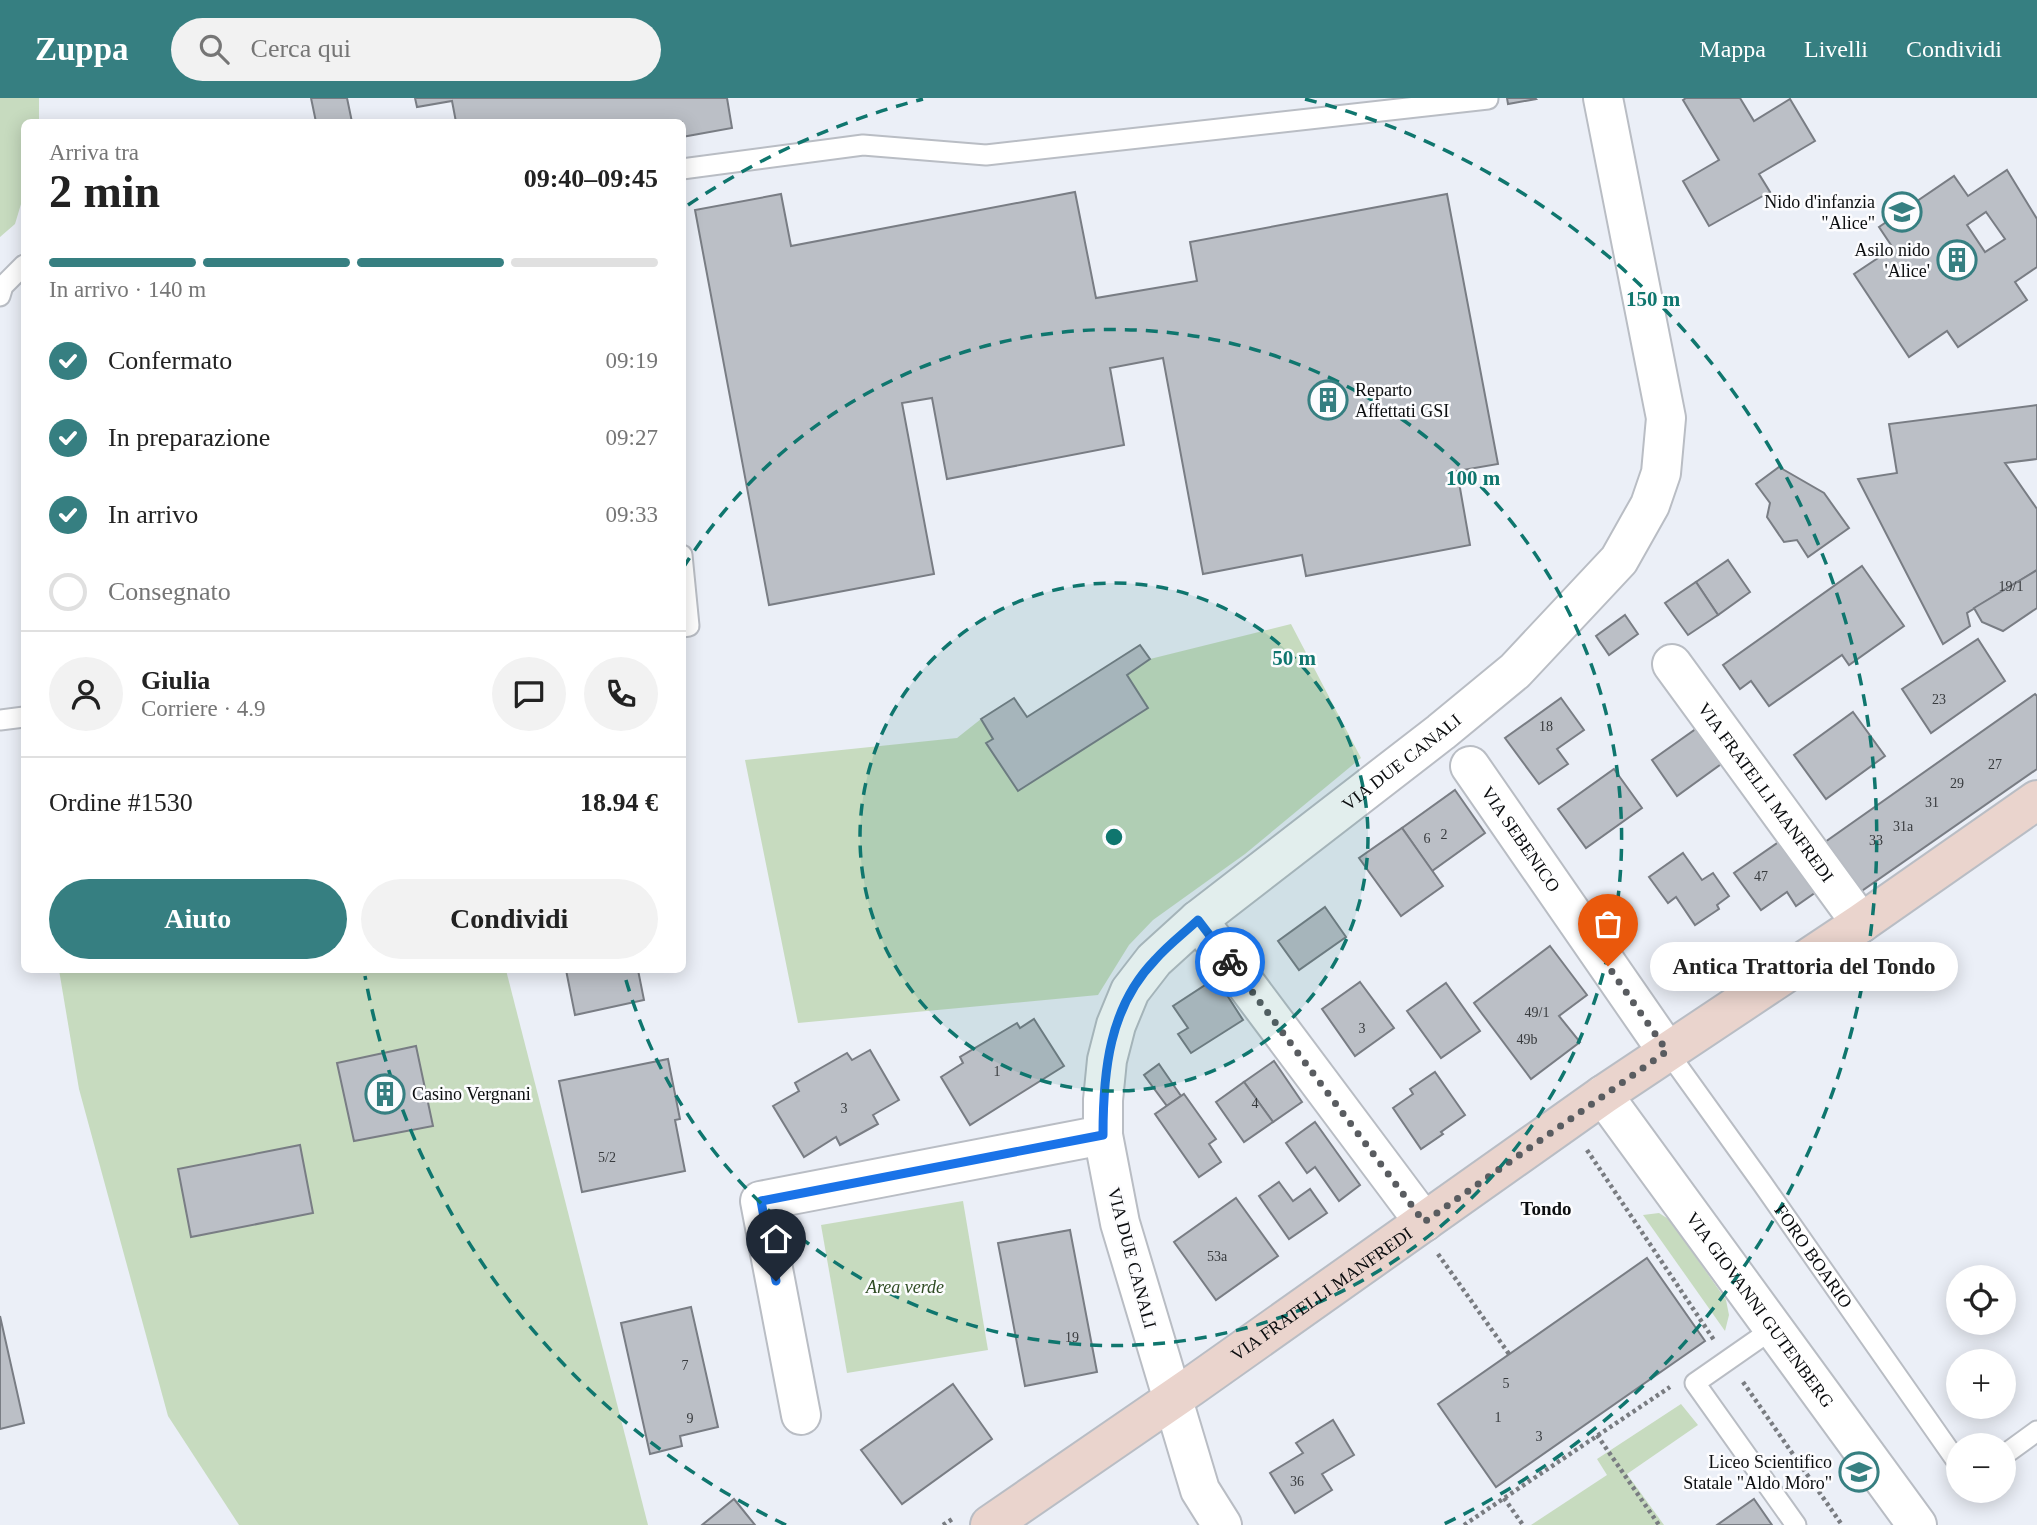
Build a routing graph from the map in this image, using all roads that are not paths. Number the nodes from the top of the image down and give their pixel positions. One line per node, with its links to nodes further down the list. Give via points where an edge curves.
1 (1603, 98): 13 (street, VIA DUE CANALI, via 1667,418 1661,473 1650,505 1619,560 1515,671)
2 (1488, 99): 3 (lane, via 986,155 863,145)
3 (686, 168)
4 (21, 268): 5 (lane, via 3,286)
5 (0, 296)
6 (686, 590): 7 (lane, via 690,626)
7 (686, 626)
8 (1672, 664): 14 (street, VIA FRATELLI MANFREDI)
9 (21, 717): 10 (lane)
10 (0, 720)
11 (1470, 766): 15 (street, VIA SEBENICO)
12 (2037, 800): 14 (main road, VIA FRATELLI MANFREDI)
13 (1198, 920): 17 (street, VIA DUE CANALI, via 1154,960 1130,991 1107,1060); 18 (street)
14 (1861, 923): 15 (main road, VIA FRATELLI MANFREDI)
15 (1667, 1051): 16 (main road, VIA FRATELLI MANFREDI); 23 (lane, FORO BOARIO)
16 (1603, 1095): 18 (main road, VIA FRATELLI MANFREDI); 19 (street, VIA GIOVANNI GUTENBERG)
17 (1103, 1135): 20 (street, VIA DUE CANALI, via 1120,1223); 21 (street, via 761,1201)
18 (1431, 1238): 20 (main road, VIA FRATELLI MANFREDI)
19 (1774, 1328): 27 (lane, via 1695,1383); 28 (street, VIA GIOVANNI GUTENBERG)
20 (1171, 1400): 25 (main road, VIA FRATELLI MANFREDI); 26 (street, VIA DUE CANALI, via 1200,1490)
21 (801, 1415)
22 (2037, 1431): 24 (lane)
23 (1946, 1446)
24 (2016, 1446)
25 (990, 1525)
26 (1222, 1525)
27 (1796, 1525)
28 (1917, 1525)

